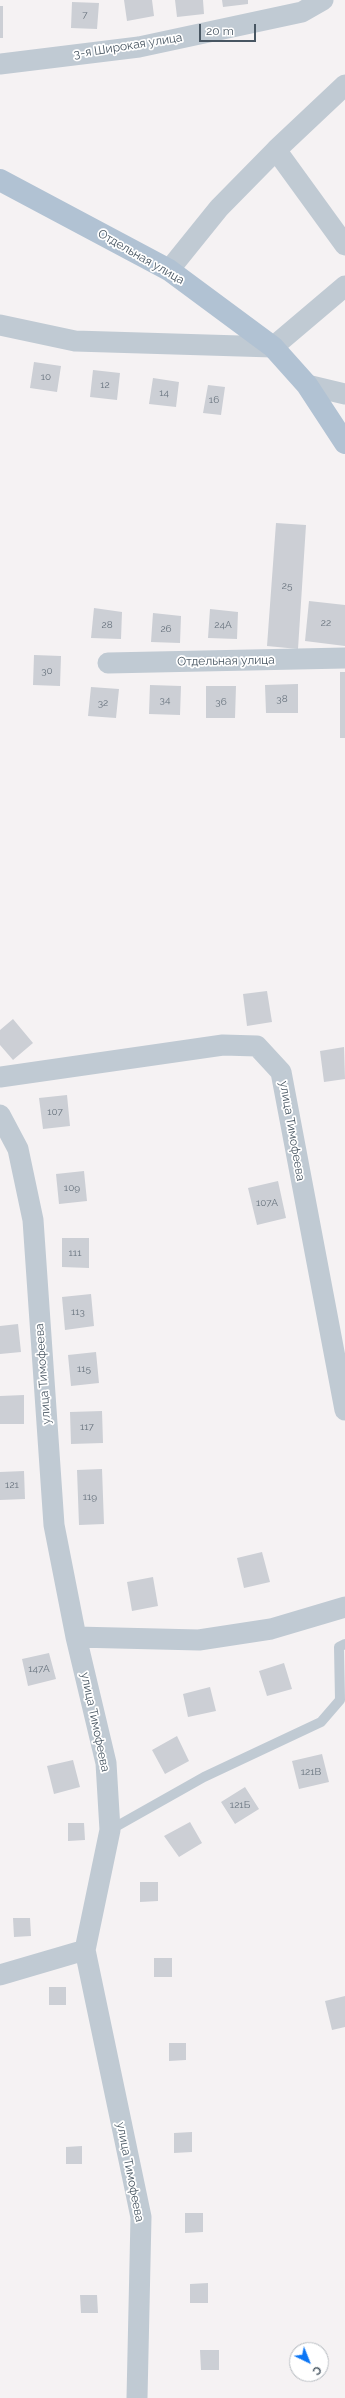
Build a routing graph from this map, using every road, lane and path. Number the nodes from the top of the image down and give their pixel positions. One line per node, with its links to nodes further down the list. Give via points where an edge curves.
1 (323, 0): 2 (street, 3-я Широкая улица, via 302,12 139,47)
2 (0, 64)
3 (345, 85): 4 (street)
4 (276, 150): 6 (street); 7 (street, via 219,208)
5 (0, 180): 7 (main road, Отдельная улица)
6 (345, 245)
7 (169, 270): 10 (main road, Отдельная улица)
8 (345, 286): 10 (street)
9 (0, 325): 10 (street, via 75,341)
10 (273, 347): 11 (main road, Отдельная улица)
11 (307, 385): 12 (street); 13 (main road, Отдельная улица)
12 (345, 394)
13 (345, 443)
14 (345, 658): 15 (street, Отдельная улица)
15 (108, 663)
16 (0, 1077): 18 (street, улица Тимофеева, via 223,1045 257,1046 281,1072)
17 (0, 1115): 20 (street, улица Тимофеева, via 18,1149 33,1220 54,1525)
18 (345, 1410)
19 (345, 1607): 20 (street, via 271,1629 198,1640)
20 (76, 1636): 22 (street, улица Тимофеева, via 106,1763)
21 (345, 1644): 22 (lane, via 339,1647 340,1700 321,1722 204,1777)
22 (110, 1830): 23 (street, улица Тимофеева)
23 (85, 1950): 24 (street); 25 (street, улица Тимофеева, via 140,2217)
24 (0, 1975)
25 (137, 2398)

